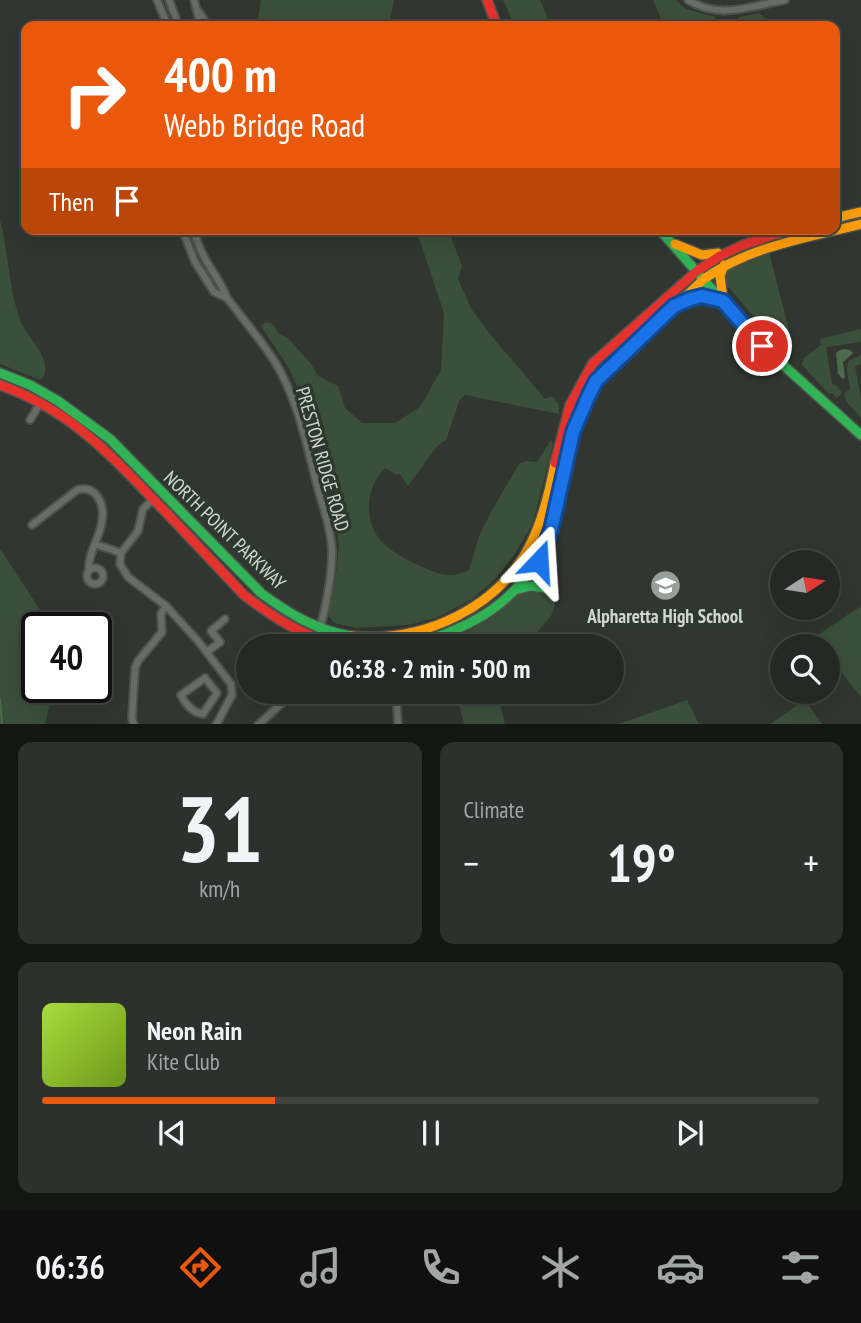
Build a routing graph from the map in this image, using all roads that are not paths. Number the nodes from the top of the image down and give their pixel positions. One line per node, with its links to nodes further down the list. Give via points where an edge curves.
1 (157, 0): 7 (street)
2 (169, 0): 8 (street)
3 (487, 0): 11 (street)
4 (688, 0): 5 (street, via 719,11)
5 (785, 0)
6 (194, 2): 9 (street); 10 (street)
7 (166, 21)
8 (177, 21)
9 (198, 21)
10 (204, 21)
11 (495, 21)
12 (861, 212): 13 (street)
13 (840, 217)
14 (861, 224): 15 (street, NORTH POINT PARKWAY)
15 (840, 229)
16 (184, 235): 25 (street, PRESTON RIDGE ROAD, via 214,292)
17 (195, 235): 25 (street, PRESTON RIDGE ROAD)
18 (664, 235): 21 (street)
19 (770, 235): 22 (street, NORTH POINT PARKWAY)
20 (818, 235): 23 (street, NORTH POINT PARKWAY, via 756,251)
21 (671, 243): 22 (street, via 702,255); 24 (street)
22 (727, 251): 24 (street, NORTH POINT PARKWAY)
23 (724, 265): 24 (street, NORTH POINT PARKWAY); 26 (street, via 720,276)
24 (700, 275): 26 (street); 27 (street, NORTH POINT PARKWAY); 43 (street, NORTH POINT PARKWAY, via 593,363 581,382 563,429 542,517 514,570 466,613)
25 (227, 298): 42 (street, PRESTON RIDGE ROAD, via 275,363 299,418 332,549)
26 (723, 301): 27 (street, via 702,296); 32 (street, via 762,346)
27 (674, 306): 36 (street, NORTH POINT PARKWAY, via 596,381 573,432)
28 (0, 373): 42 (street, NORTH POINT PARKWAY, via 39,389 90,422 261,593)
29 (0, 385): 30 (street, NORTH POINT PARKWAY)
30 (41, 402): 31 (street); 33 (street, NORTH POINT PARKWAY, via 85,433)
31 (30, 420)
32 (861, 435)
33 (153, 499): 37 (street); 44 (street, NORTH POINT PARKWAY, via 244,595)
34 (32, 525): 35 (street, via 77,490 92,490 103,515)
35 (95, 544): 37 (street); 38 (street)
36 (542, 552): 39 (street, NORTH POINT PARKWAY); 39 (street, via 540,567 552,589 531,586)
37 (121, 553): 40 (street, via 120,564 128,577)
38 (89, 569)
39 (515, 592): 47 (street, NORTH POINT PARKWAY)
40 (166, 606): 48 (street); 53 (street, via 161,614 162,632 135,668)
41 (225, 619): 48 (street, via 211,631 220,642)
42 (319, 627): 43 (street, NORTH POINT PARKWAY, via 361,637); 45 (street, PRESTON RIDGE ROAD)
43 (429, 628): 46 (street)
44 (300, 634)
45 (317, 634)
46 (431, 634)
47 (452, 634)
48 (207, 652): 49 (street)
49 (227, 678): 50 (street); 54 (street, via 233,691)
50 (214, 688): 50 (street, via 217,693 203,714 181,695 205,678)
51 (282, 704): 55 (street)
52 (398, 704): 56 (street)
53 (134, 724)
54 (216, 724)
55 (258, 724)
56 (398, 724)

